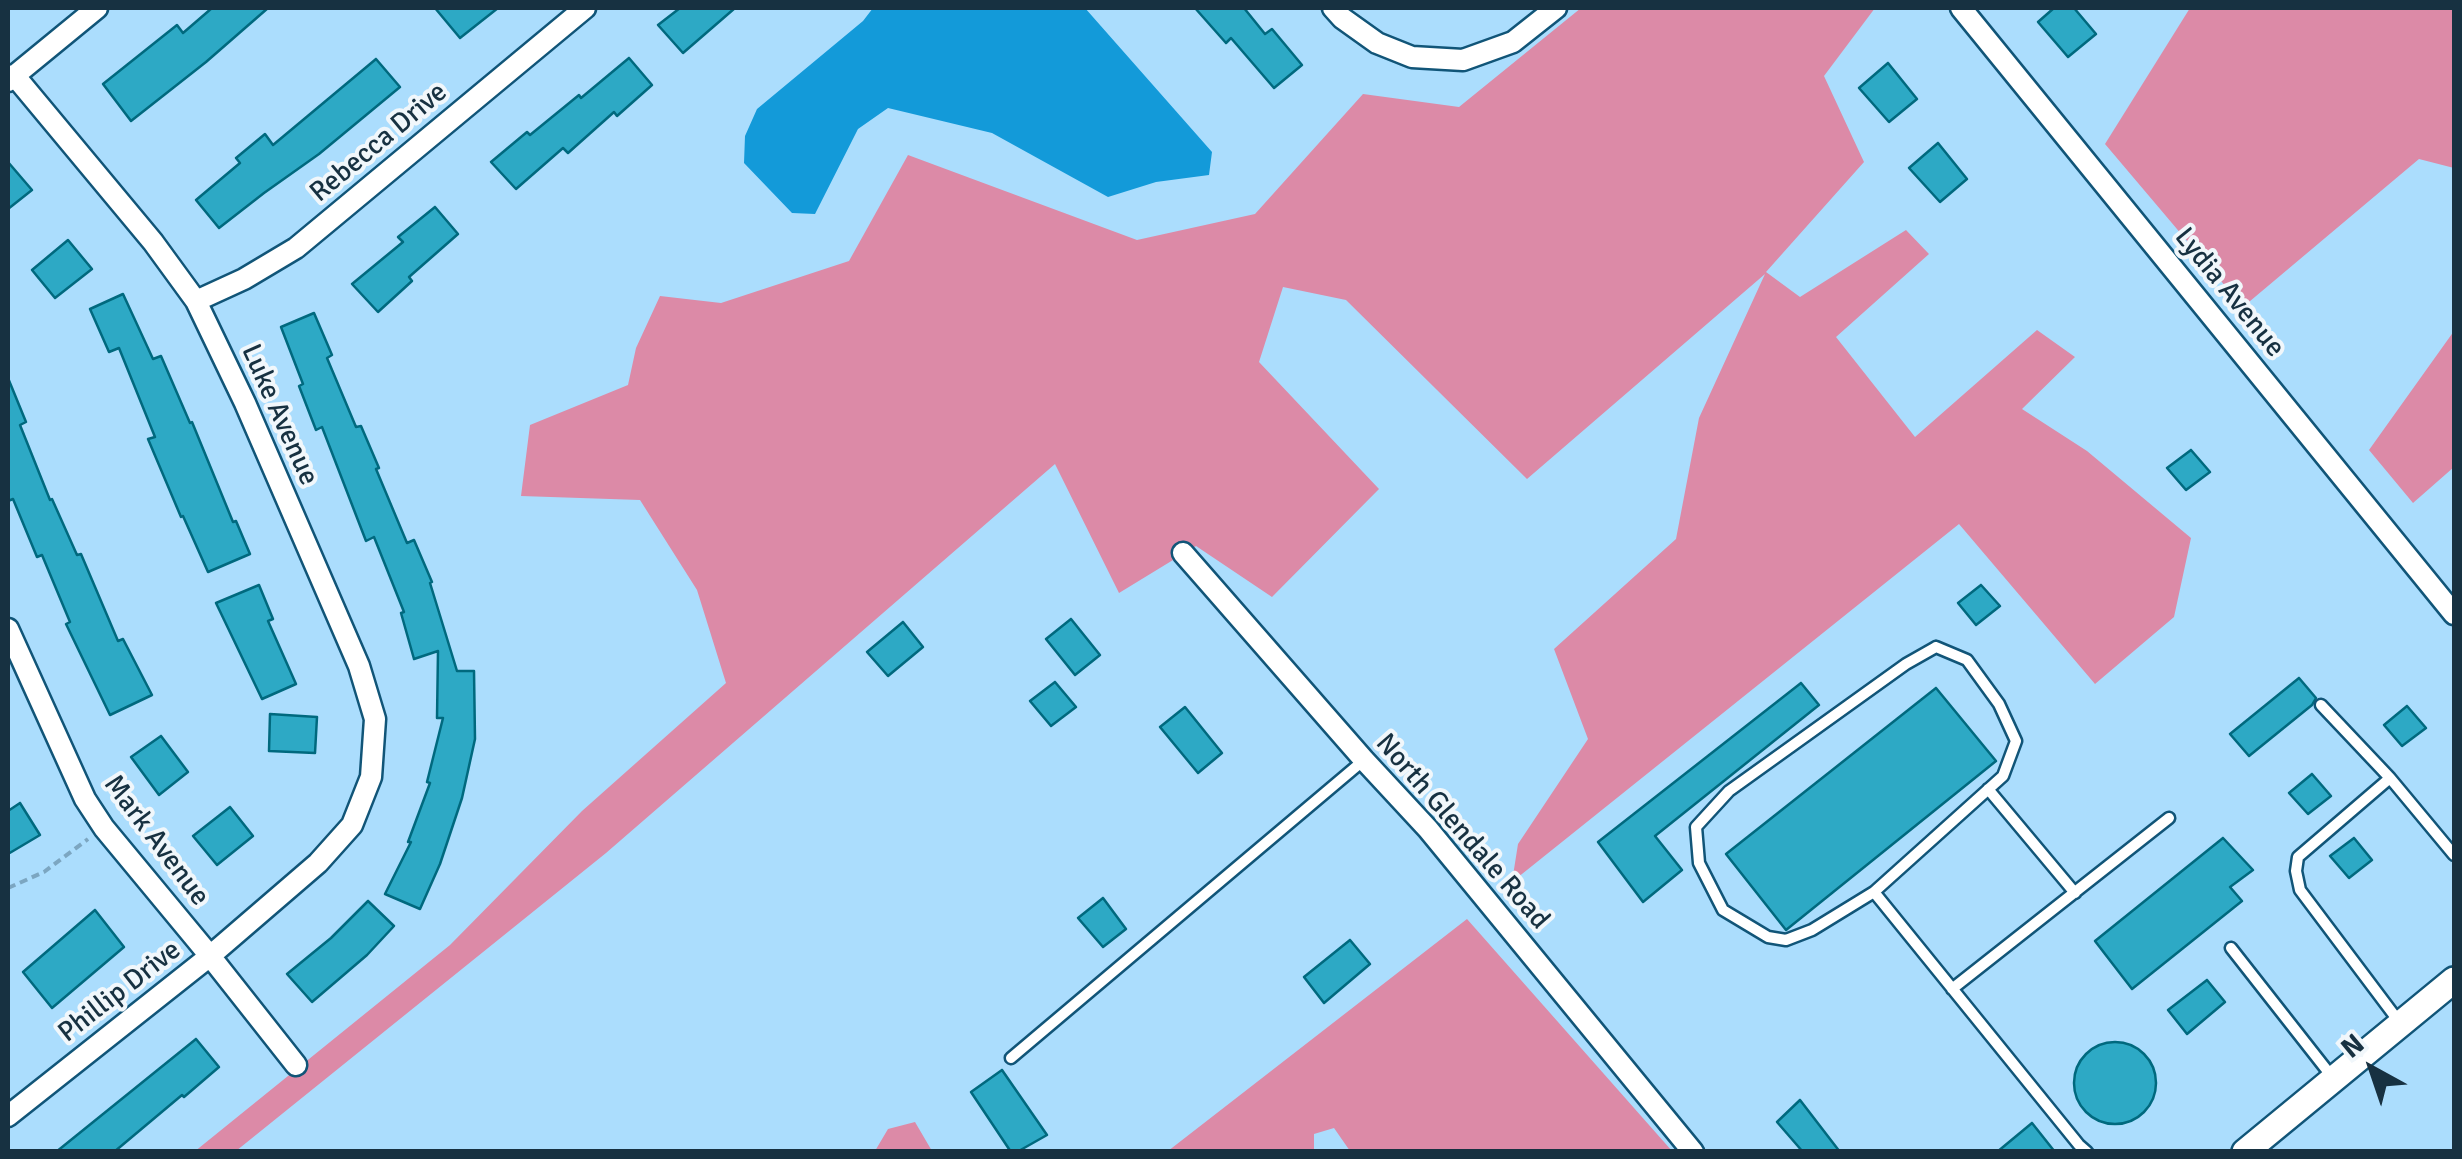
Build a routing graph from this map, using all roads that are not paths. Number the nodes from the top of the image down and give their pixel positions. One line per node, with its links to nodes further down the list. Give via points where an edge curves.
1 (97, 8): 6 (street)
2 (586, 8): 7 (street, Rebecca Drive, via 296,248)
3 (1333, 8): 4 (street, via 1377,43 1412,58 1462,60 1513,42)
4 (1556, 8)
5 (1961, 8): 9 (street, Lydia Avenue)
6 (11, 78): 7 (street, Luke Avenue, via 153,242)
7 (196, 302): 16 (street, Luke Avenue, via 359,666 375,720 371,777)
8 (1183, 553): 12 (street, North Glendale Road)
9 (2454, 614)
10 (8, 628): 21 (street, Mark Avenue, via 85,799)
11 (2322, 705): 13 (lane)
12 (1364, 760): 25 (lane); 29 (street, North Glendale Road)
13 (2390, 778): 17 (lane); 24 (lane, via 2298,858 2296,872 2300,890)
14 (1988, 789): 18 (lane); 18 (lane, via 2002,776 2016,741 1967,660 1936,647 1729,791 1696,827 1699,863 1723,910 1768,937 1786,940 1812,930); 19 (lane)
15 (2169, 818): 19 (lane)
16 (352, 825): 21 (street, Phillip Drive)
17 (2454, 855)
18 (1874, 892): 23 (lane)
19 (2075, 893): 23 (lane)
20 (2231, 948): 27 (lane)
21 (210, 956): 26 (street, Mark Avenue); 28 (street, Phillip Drive)
22 (2454, 980): 24 (street)
23 (1952, 990): 30 (lane)
24 (2401, 1024): 27 (street)
25 (1010, 1058)
26 (296, 1065)
27 (2333, 1078): 31 (street)
28 (8, 1116)
29 (1693, 1152)
30 (2087, 1152)
31 (2245, 1152)

